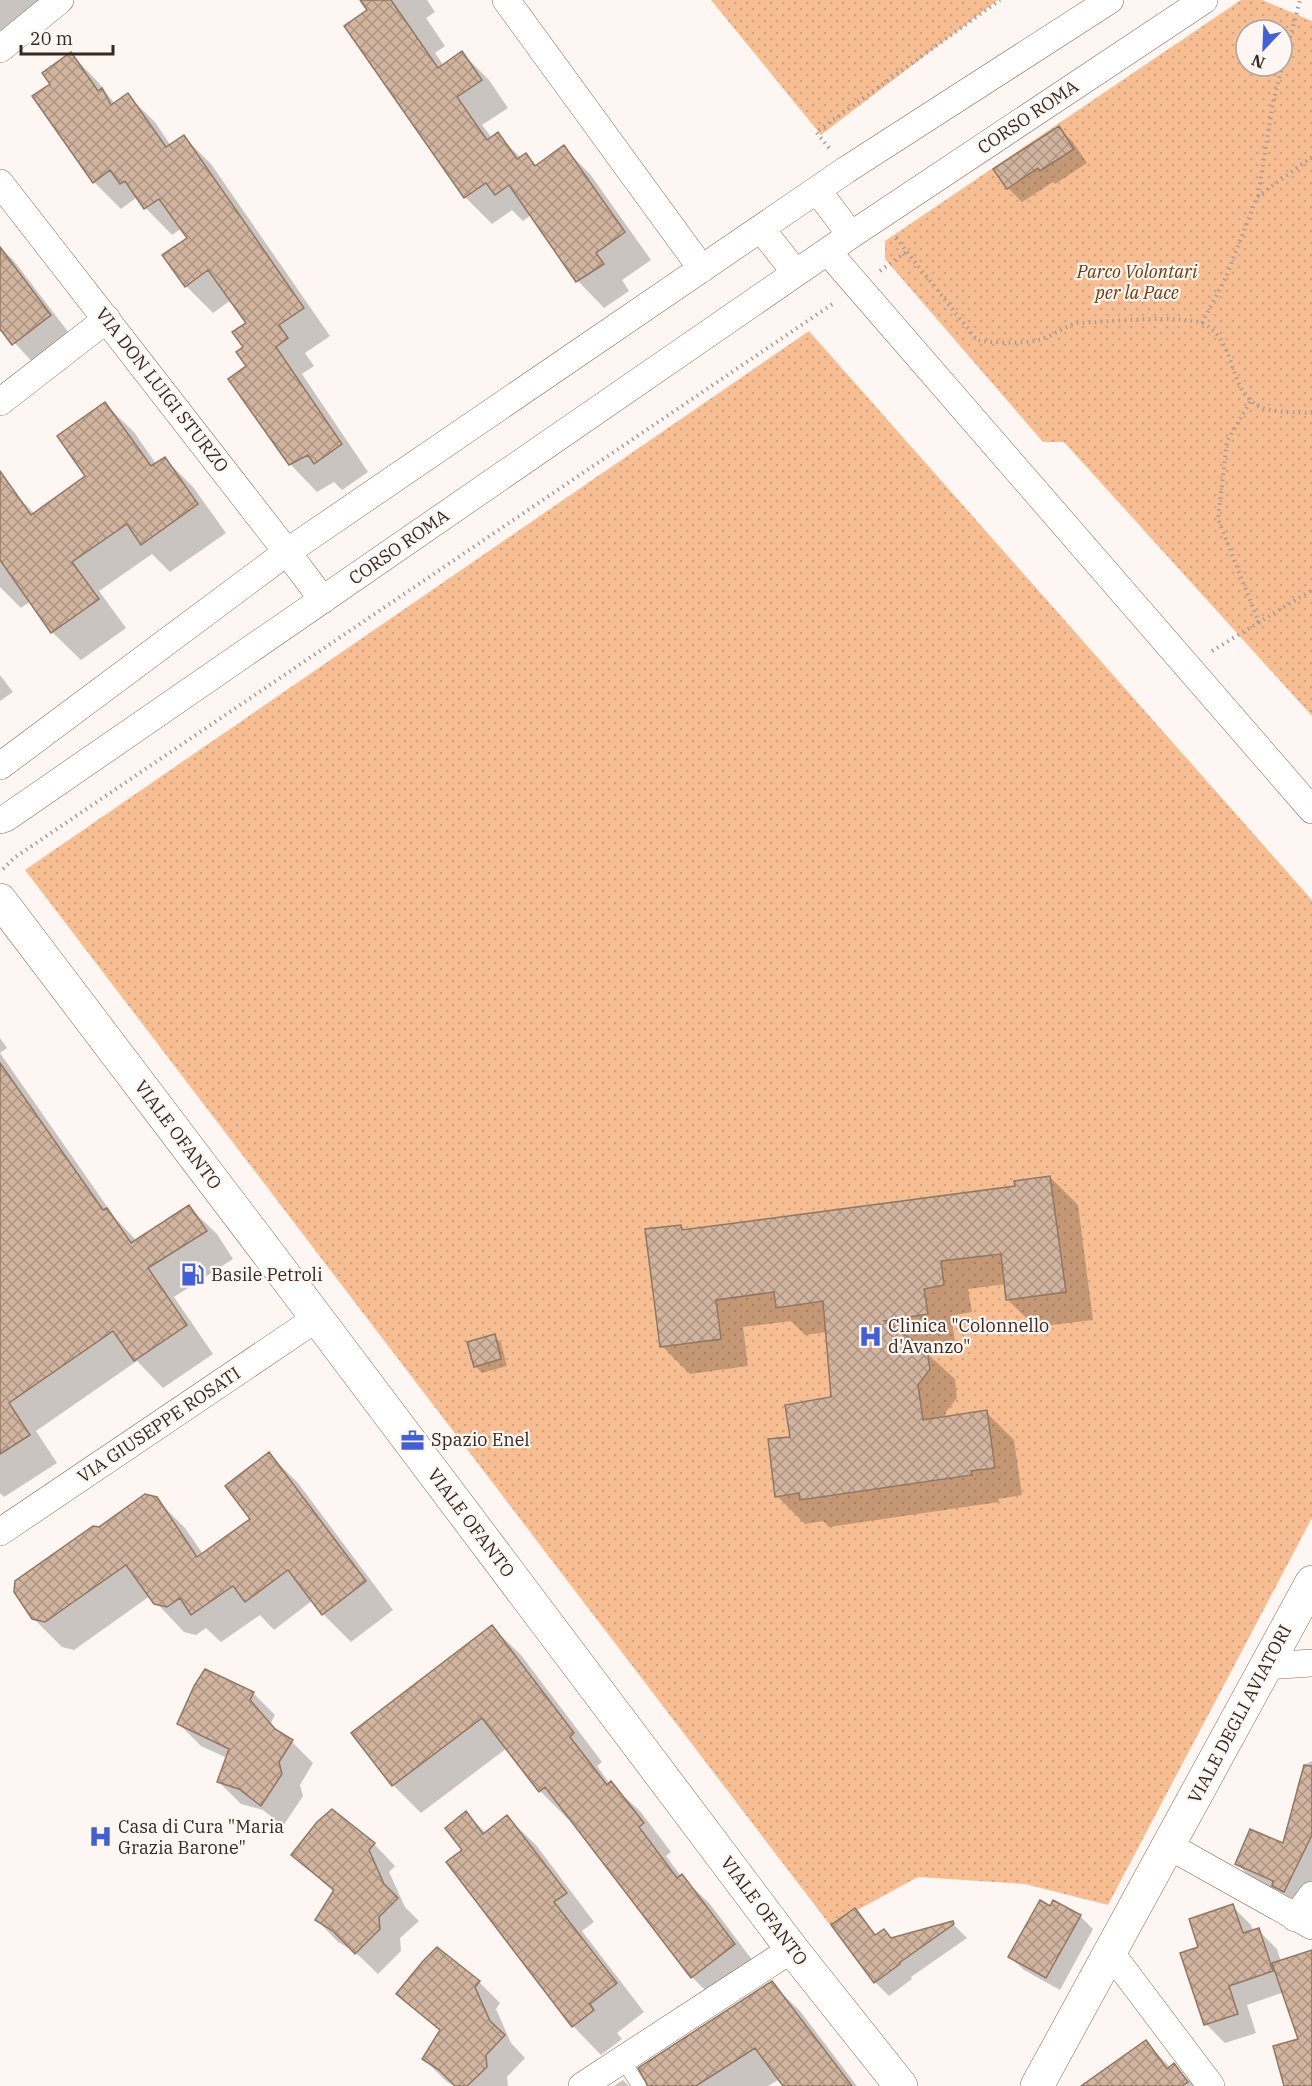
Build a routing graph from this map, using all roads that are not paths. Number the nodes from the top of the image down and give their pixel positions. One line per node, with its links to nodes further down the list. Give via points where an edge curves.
1 (60, 0): 5 (street)
2 (506, 0): 11 (street)
3 (1110, 0): 6 (street)
4 (1204, 0): 9 (street, CORSO ROMA)
5 (0, 49)
6 (817, 190): 8 (street); 9 (street)
7 (4, 197): 13 (street, VIA DON LUIGI STURZO)
8 (761, 229): 11 (street); 12 (street)
9 (851, 235): 10 (street, CORSO ROMA)
10 (828, 252): 12 (street, CORSO ROMA); 18 (street)
11 (702, 270): 15 (street)
12 (796, 273): 16 (street, CORSO ROMA)
13 (107, 319): 14 (street); 15 (street, VIA DON LUIGI STURZO)
14 (0, 402)
15 (288, 552): 16 (street, VIA DON LUIGI STURZO); 17 (street)
16 (323, 600): 19 (street, CORSO ROMA)
17 (0, 766)
18 (1312, 810)
19 (0, 820)
20 (0, 900): 21 (main road, VIALE OFANTO)
21 (317, 1318): 22 (street, VIA GIUSEPPE ROSATI); 29 (main road, VIALE OFANTO)
22 (0, 1532)
23 (1312, 1582): 25 (main road, VIALE DEGLI AVIATORI)
24 (1312, 1663): 25 (street)
25 (1266, 1666): 26 (main road, VIALE DEGLI AVIATORI)
26 (1169, 1846): 28 (street); 30 (main road, VIALE DEGLI AVIATORI)
27 (1312, 1895): 28 (street)
28 (1304, 1922)
29 (792, 1949): 31 (street); 34 (main road, VIALE OFANTO)
30 (1110, 1952): 35 (main road, VIALE DEGLI AVIATORI); 36 (street)
31 (623, 2060): 32 (street); 33 (lane)
32 (582, 2086)
33 (639, 2086)
34 (901, 2086)
35 (1037, 2086)
36 (1211, 2086)

